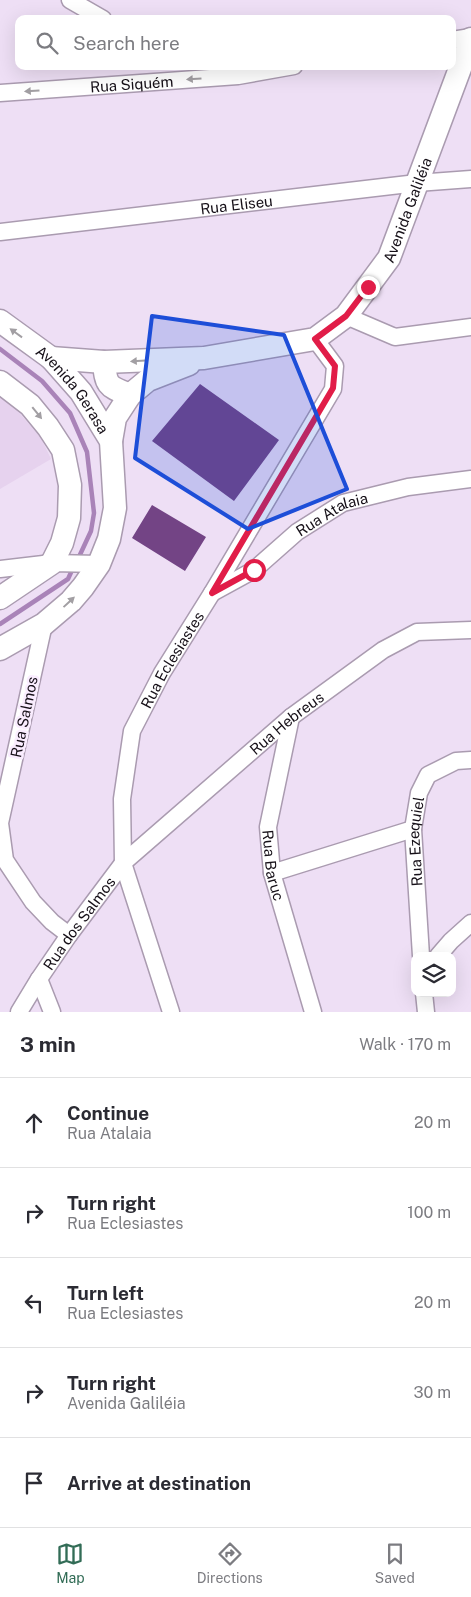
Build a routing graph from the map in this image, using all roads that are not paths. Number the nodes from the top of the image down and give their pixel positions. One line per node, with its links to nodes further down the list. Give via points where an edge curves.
1 (70, 0): 2 (street)
2 (95, 15)
3 (471, 38): 4 (street); 10 (main road, Avenida Galiléia)
4 (456, 40)
5 (222, 70): 7 (street)
6 (272, 70): 7 (street, Rua Siquém)
7 (238, 76): 8 (street, Rua Siquém, one-way to 8)
8 (0, 93)
9 (471, 179): 10 (street, Rua Eliseu)
10 (417, 183): 11 (street, Rua Eliseu); 12 (main road, Avenida Galiléia, via 389,258)
11 (0, 232)
12 (346, 316): 14 (street, via 395,337); 15 (main road, Avenida Galiléia)
13 (0, 321): 16 (main road, Avenida Gerasa, one-way to 13)
14 (471, 326)
15 (315, 339): 17 (main road, Avenida Galiléia); 26 (street, Rua Eclesiastes, via 335,366 333,388)
16 (51, 358): 18 (main road, Avenida Galiléia); 21 (main road, Avenida Gerasa, via 81,392)
17 (204, 358): 18 (main road, Avenida Galiléia, one-way to 18); 20 (main road, Avenida Galiléia, via 148,380)
18 (104, 362): 20 (main road, via 105,379 112,388)
19 (0, 382): 23 (main road, one-way to 23, via 30,405 63,450 70,485 69,518 62,543)
20 (130, 395): 21 (main road, Avenida Galiléia, via 114,418)
21 (111, 441): 24 (main road, Avenida Gerasa, via 115,508 109,539)
22 (471, 479): 26 (street, Rua Atalaia, via 408,487 342,503 296,532 254,570)
23 (61, 564): 24 (street); 25 (street); 27 (main road)
24 (94, 564): 28 (main road, Avenida Gerasa, one-way to 24, via 83,587)
25 (0, 569)
26 (212, 593): 34 (street, Rua Eclesiastes, via 162,673 132,730 122,799)
27 (0, 598)
28 (44, 624): 30 (main road, Avenida Gerasa); 37 (street, Rua Salmos, via 0,823 5,860 33,902)
29 (471, 630): 31 (street, Rua Hebreus, via 417,632 383,650)
30 (0, 649)
31 (291, 717): 34 (street, Rua Hebreus); 35 (street, Rua Baruc, via 268,827)
32 (471, 760): 33 (street, Rua Ezequiel, via 456,761 428,775 418,793)
33 (413, 829): 35 (street); 38 (street, Rua Ezequiel)
34 (123, 862): 37 (street, Rua dos Salmos); 44 (street, Rua Eclesiastes)
35 (272, 873): 45 (street, Rua Baruc)
36 (471, 923): 39 (street)
37 (69, 935): 40 (street, Rua dos Salmos)
38 (421, 952)
39 (441, 952)
40 (38, 979): 42 (street); 43 (street, Rua dos Salmos)
41 (424, 997): 46 (street)
42 (19, 1012)
43 (52, 1012)
44 (171, 1012)
45 (313, 1012)
46 (426, 1012)

